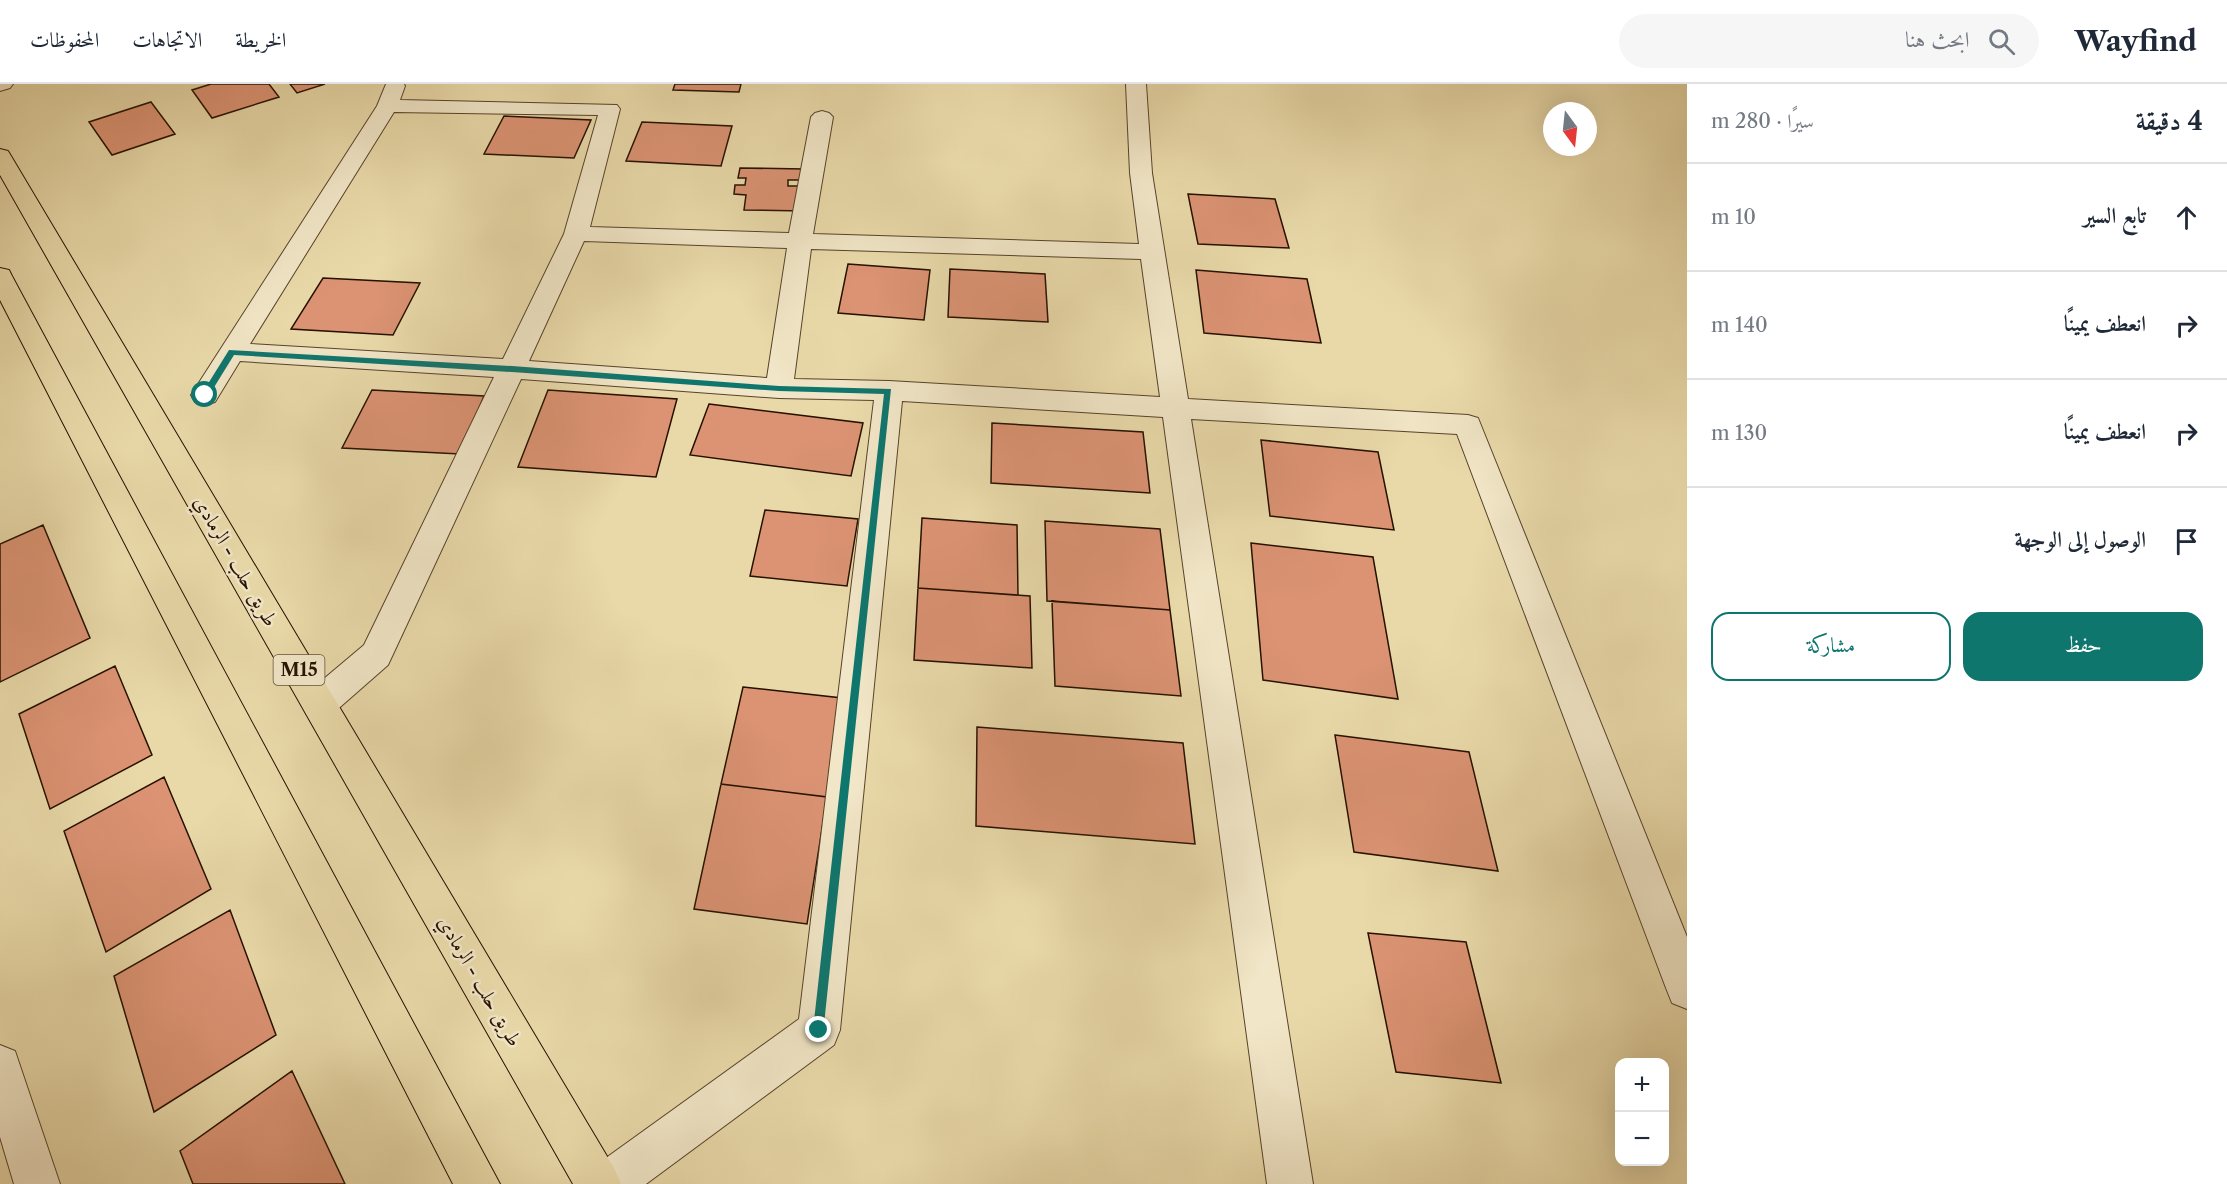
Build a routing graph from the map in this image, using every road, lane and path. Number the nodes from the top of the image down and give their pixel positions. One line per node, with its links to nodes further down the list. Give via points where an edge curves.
1 (1136, 84): 7 (street, via 1141,173)
2 (391, 95): 5 (street, via 610,109); 9 (street)
3 (822, 117): 6 (street)
4 (0, 156): 15 (highway, طريق حلب - الرمادي / M15)
5 (576, 234): 6 (street); 10 (street)
6 (800, 240): 7 (street); 11 (street)
7 (1153, 252): 14 (street)
8 (0, 276): 19 (highway)
9 (232, 352): 10 (street); 13 (street)
10 (512, 369): 11 (street); 15 (street, via 376,655)
11 (779, 388): 12 (street)
12 (889, 391): 14 (street); 21 (street, via 819,1030)
13 (205, 395)
14 (1176, 408): 16 (street, via 1468,425); 22 (street)
15 (319, 704): 20 (highway, طريق حلب - الرمادي / M15)
16 (1687, 988)
17 (0, 1066): 18 (street)
18 (37, 1184)
19 (477, 1184)
20 (598, 1184)
21 (608, 1184)
22 (1290, 1184)

